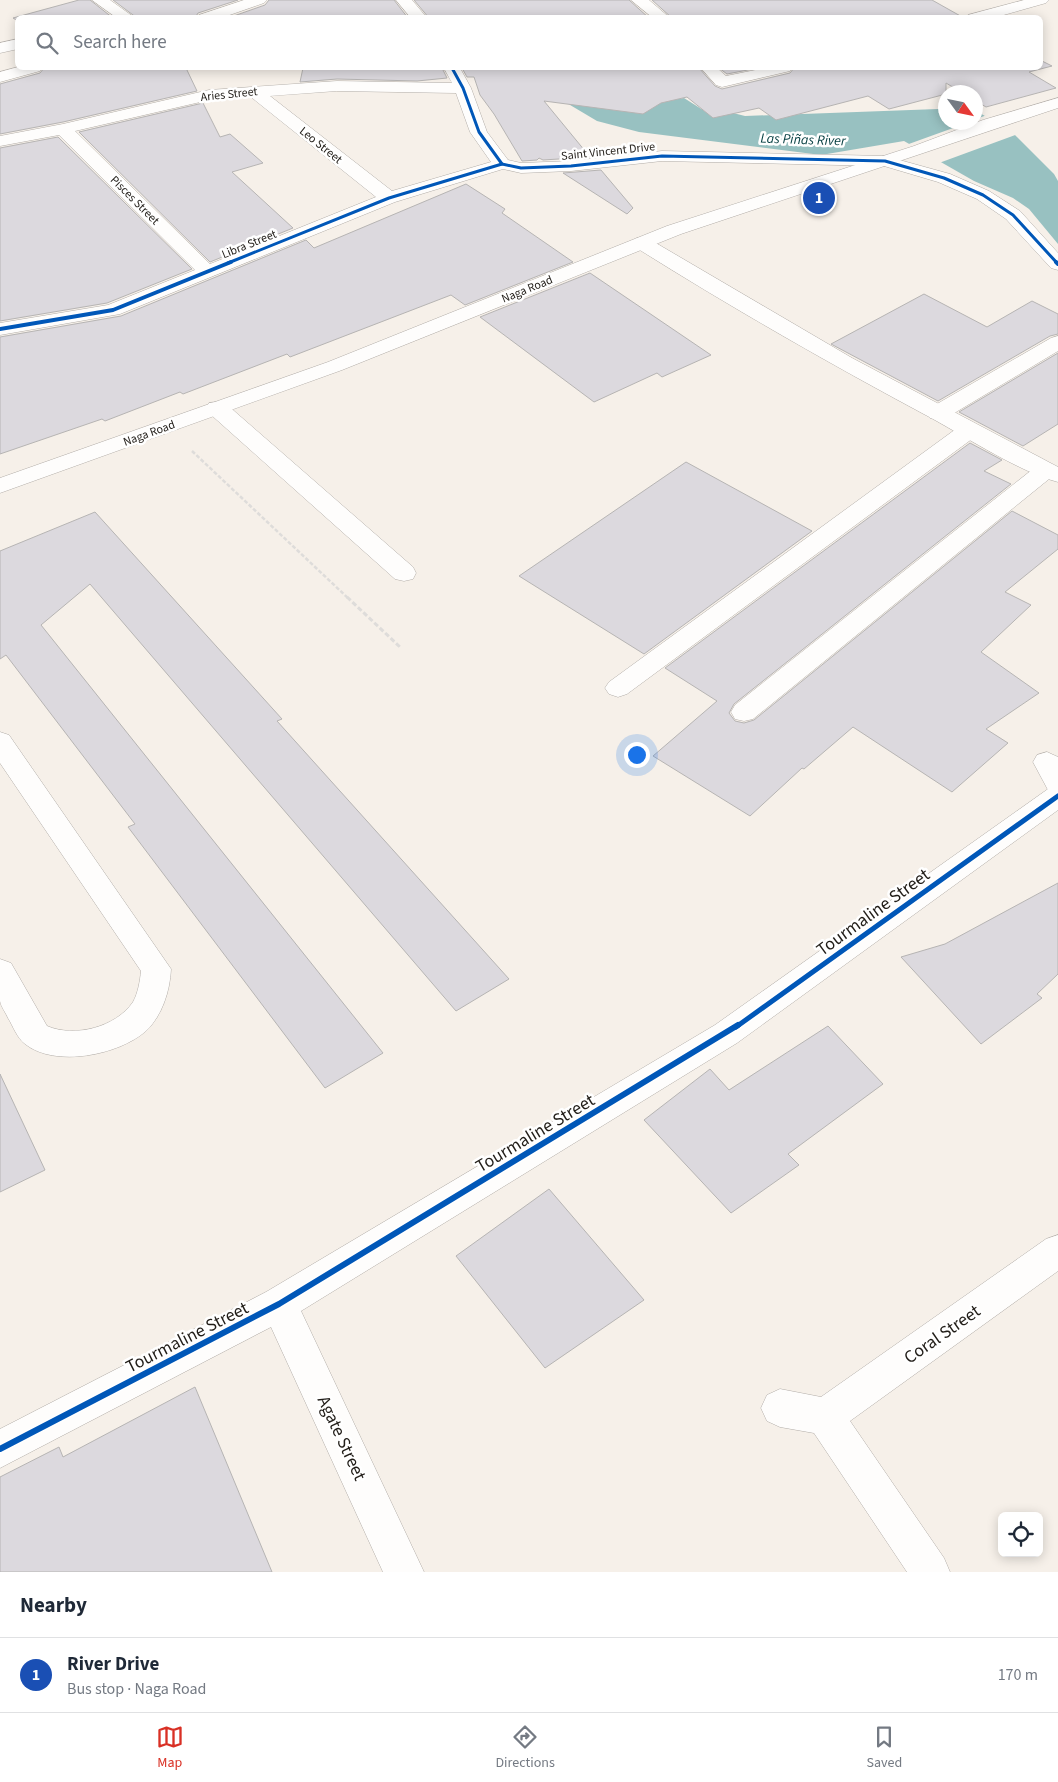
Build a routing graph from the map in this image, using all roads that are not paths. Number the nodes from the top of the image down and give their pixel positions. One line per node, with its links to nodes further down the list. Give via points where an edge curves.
1 (100, 0): 6 (street)
2 (259, 0): 7 (street)
3 (404, 0): 8 (street)
4 (639, 0): 9 (street)
5 (1041, 0): 10 (street)
6 (119, 15)
7 (213, 15)
8 (417, 15)
9 (659, 15)
10 (984, 15)
11 (15, 45): 12 (street)
12 (0, 48)
13 (26, 70): 17 (street)
14 (453, 70): 18 (street)
15 (711, 70): 16 (street, via 722,82)
16 (775, 70)
17 (0, 77)
18 (463, 88): 19 (street, Aries Street, via 337,86); 24 (street, via 479,132)
19 (254, 91): 21 (street, Aries Street, via 209,95); 25 (street, Leo Street)
20 (1058, 103): 23 (street, Naga Road)
21 (63, 129): 22 (street, Aries Street); 28 (street, Pisces Street)
22 (0, 141)
23 (885, 162): 24 (street, Saint Vincent Drive, via 662,156 571,166 521,168); 26 (street, Naga Road, via 733,210); 27 (street, via 944,178 983,195 1013,214)
24 (502, 164): 25 (street, Libra Street)
25 (389, 198): 28 (street, Libra Street)
26 (642, 243): 31 (street, Naga Road, via 335,366); 32 (street, via 805,342)
27 (1058, 264)
28 (208, 272): 29 (street, Libra Street, via 113,310)
29 (0, 329)
30 (1058, 342): 32 (street)
31 (217, 408): 35 (street, Naga Road); 36 (street)
32 (938, 413): 33 (street)
33 (968, 431): 34 (street); 37 (street)
34 (1052, 472): 38 (street)
35 (0, 486)
36 (404, 573)
37 (618, 688)
38 (744, 712)
39 (0, 742): 41 (street, via 156,969 155,989 142,1014 115,1034 83,1044 57,1044 35,1034)
40 (1058, 796): 43 (street, Tourmaline Street, via 726,1034)
41 (0, 972)
42 (1058, 1251): 45 (street, Coral Street)
43 (279, 1304): 46 (street, Tourmaline Street); 47 (street, Agate Street)
44 (780, 1408): 45 (street)
45 (825, 1416): 48 (street)
46 (0, 1449)
47 (404, 1572)
48 (930, 1572)

